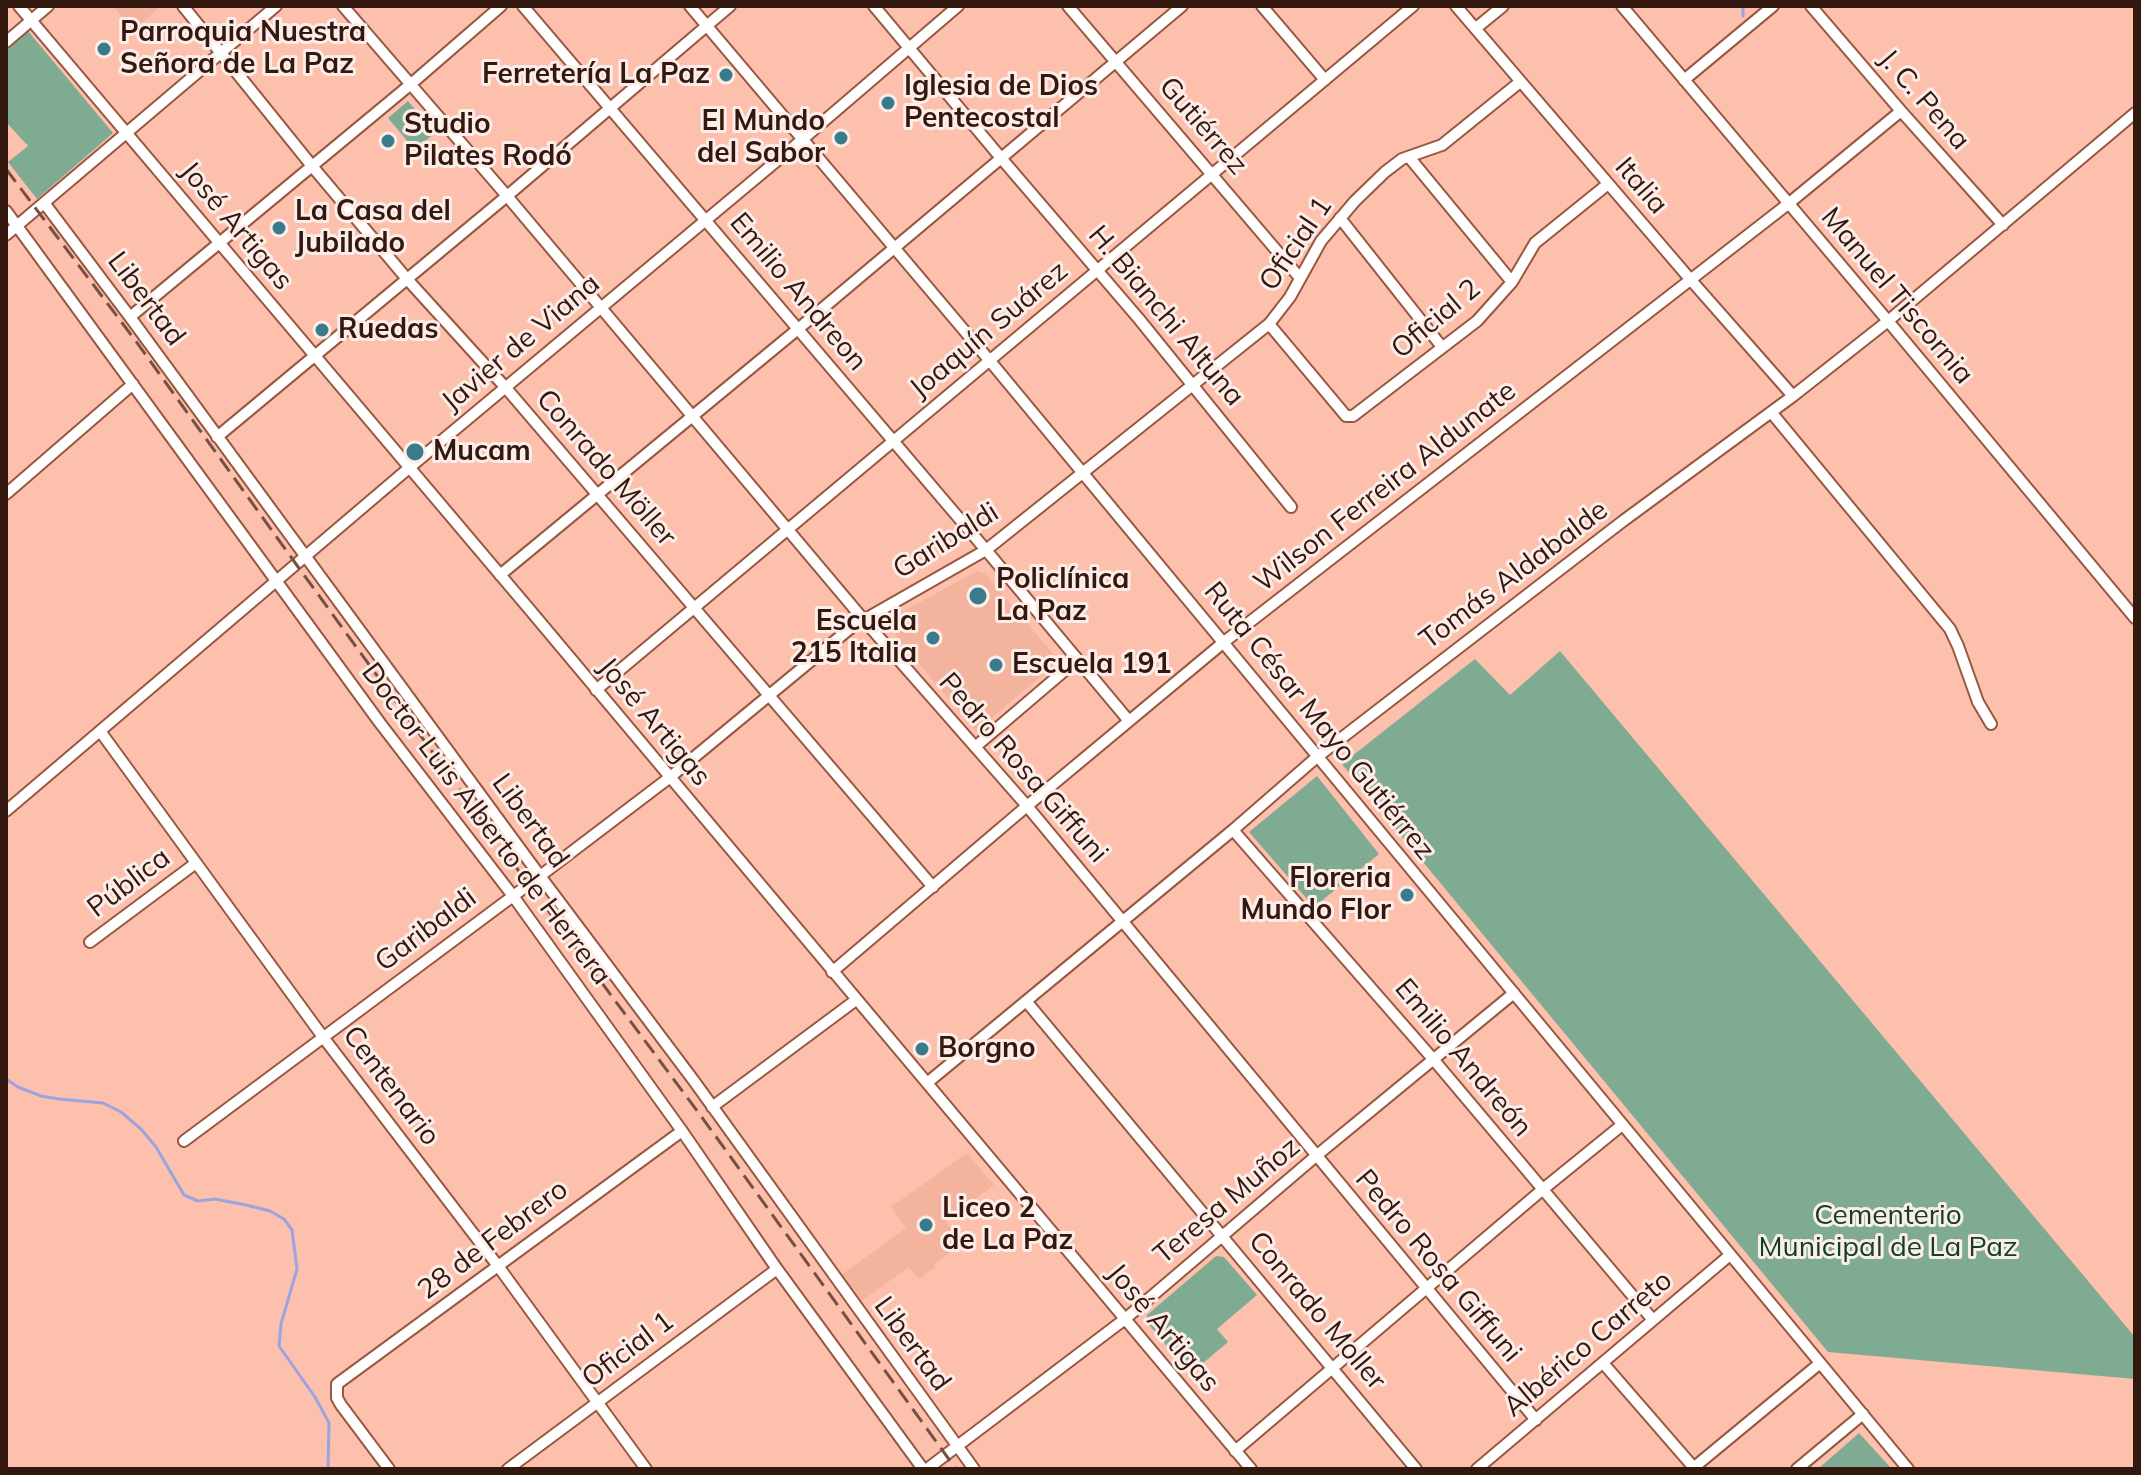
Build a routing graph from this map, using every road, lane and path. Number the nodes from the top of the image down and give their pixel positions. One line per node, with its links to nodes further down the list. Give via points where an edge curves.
1 (19, 6): 21 (street, José Artigas)
2 (48, 6): 21 (street)
3 (183, 6): 26 (street, Conrado Möller)
4 (276, 6): 26 (street)
5 (343, 6): 31 (street, Pedro Rosa Giffuni)
6 (501, 6): 31 (street)
7 (523, 6): 32 (street, Emilio Andreon)
8 (690, 6): 22 (street, Ruta César Mayo Gutiérrez)
9 (730, 6): 22 (street)
10 (874, 6): 25 (street, H. Bianchi Altuna)
11 (958, 6): 25 (street, Javier de Viana)
12 (1068, 6): 27 (street, Gutiérrez)
13 (1182, 6): 27 (street)
14 (1262, 6): 28 (street)
15 (1413, 6): 28 (street, Joaquín Suárez)
16 (1456, 6): 23 (street, Italia)
17 (1503, 6): 23 (street)
18 (1622, 6): 29 (street, Manuel Tiscornia)
19 (1773, 6): 29 (street)
20 (1811, 6): 33 (street, J. C. Pena)
21 (31, 21): 24 (street); 35 (street, José Artigas)
22 (707, 25): 32 (street); 36 (street, Ruta César Mayo Gutiérrez)
23 (1476, 28): 30 (street, Italia)
24 (6, 42)
25 (908, 48): 36 (street, Javier de Viana); 38 (street, H. Bianchi Altuna)
26 (222, 52): 35 (street); 39 (street, Conrado Möller)
27 (1116, 61): 38 (street); 40 (street, Gutiérrez)
28 (1325, 80): 40 (street, Joaquín Suárez)
29 (1684, 80): 44 (street, Manuel Tiscornia)
30 (1520, 82): 37 (street, Oficial 1, via 1442,145); 41 (street, Italia)
31 (411, 84): 39 (street); 42 (street, Pedro Rosa Giffuni)
32 (609, 108): 42 (street); 47 (street, Emilio Andreon)
33 (1901, 111): 44 (street, Wilson Ferreira Aldunate); 49 (street, J. C. Pena)
34 (2135, 113): 49 (street, Tomás Aldabalde)
35 (126, 133): 43 (street); 51 (street, José Artigas)
36 (803, 139): 47 (street, Javier de Viana); 52 (street, Ruta César Mayo Gutiérrez)
37 (1409, 157): 46 (street, Oficial 1, via 1385,172); 57 (street)
38 (1001, 158): 52 (street); 53 (street, H. Bianchi Altuna)
39 (312, 166): 51 (street); 55 (street, Conrado Möller)
40 (1213, 175): 53 (street, Joaquín Suárez); 54 (street, Gutiérrez)
41 (1608, 184): 56 (street, Italia); 57 (street, Oficial 2, via 1535,243)
42 (507, 196): 55 (street); 58 (street, Pedro Rosa Giffuni)
43 (45, 204): 48 (street); 59 (street, Libertad)
44 (1788, 204): 56 (street, Wilson Ferreira Aldunate); 60 (street, Manuel Tiscornia)
45 (6, 211): 48 (street, Doctor Luis Alberto de Herrera)
46 (1340, 218): 54 (street, Oficial 1); 63 (street)
47 (705, 220): 58 (street, Javier de Viana); 62 (street, Emilio Andreon)
48 (17, 225): 50 (street); 66 (street, Doctor Luis Alberto de Herrera)
49 (2003, 225): 60 (street, Tomás Aldabalde)
50 (6, 235)
51 (219, 243): 59 (street); 64 (street, José Artigas)
52 (895, 247): 62 (street); 65 (street, Ruta César Mayo Gutiérrez)
53 (1098, 271): 65 (street, Joaquín Suárez); 67 (street, H. Bianchi Altuna)
54 (1300, 278): 61 (street, Oficial 1)
55 (407, 279): 64 (street); 68 (street, Conrado Möller)
56 (1690, 279): 69 (street, Italia); 87 (street, Wilson Ferreira Aldunate)
57 (1512, 282): 63 (street, Oficial 2, via 1477,321)
58 (600, 308): 68 (street, Javier de Viana); 71 (street, Pedro Rosa Giffuni)
59 (130, 317): 72 (street, Libertad)
60 (1888, 321): 69 (street, Tomás Aldabalde); 85 (street, Manuel Tiscornia)
61 (1269, 324): 63 (street, Oficial 2, via 1346,416 1353,416); 67 (street, Garibaldi)
62 (798, 329): 71 (street); 73 (street, Emilio Andreon)
63 (1442, 347)
64 (314, 357): 72 (street); 74 (street, José Artigas)
65 (990, 361): 73 (street, Joaquín Suárez); 75 (street, Ruta César Mayo Gutiérrez)
66 (133, 384): 76 (street); 83 (street, Doctor Luis Alberto de Herrera)
67 (1192, 384): 75 (street, Garibaldi); 78 (street, H. Bianchi Altuna)
68 (506, 388): 74 (street, Javier de Viana); 77 (street, Conrado Möller)
69 (1793, 396): 70 (street, Tomás Aldabalde)
70 (1771, 412): 92 (street, via 1950,629); 95 (street, Tomás Aldabalde)
71 (692, 416): 77 (street); 79 (street, Pedro Rosa Giffuni)
72 (217, 437): 81 (street, Libertad)
73 (893, 441): 79 (street, Joaquín Suárez); 80 (street, Emilio Andreon)
74 (409, 468): 81 (street, Javier de Viana); 82 (street, José Artigas)
75 (1082, 472): 80 (street, Garibaldi); 87 (street, Ruta César Mayo Gutiérrez)
76 (6, 494)
77 (598, 495): 82 (street); 84 (street, Conrado Möller)
78 (1291, 507)
79 (786, 530): 84 (street, Joaquín Suárez); 86 (street, Pedro Rosa Giffuni)
80 (986, 550): 86 (street, Garibaldi); 88 (street, Emilio Andreon)
81 (306, 556): 83 (street, Javier de Viana); 101 (street, Libertad)
82 (500, 575): 89 (street, José Artigas)
83 (277, 580): 93 (street, Javier de Viana); 103 (street, Doctor Luis Alberto de Herrera)
84 (694, 607): 89 (street, Joaquín Suárez); 90 (street, Conrado Möller)
85 (2135, 618)
86 (863, 619): 90 (street, Garibaldi); 94 (street, Pedro Rosa Giffuni)
87 (1224, 642): 91 (street, Wilson Ferreira Aldunate); 95 (street, Ruta César Mayo Gutiérrez)
88 (1077, 660): 91 (street, Emilio Andreon); 94 (street)
89 (596, 690): 96 (street, José Artigas)
90 (769, 696): 96 (street, Garibaldi); 102 (street, Conrado Möller)
91 (1129, 721): 97 (street, Wilson Ferreira Aldunate)
92 (1991, 724)
93 (100, 731): 98 (street, Javier de Viana); 100 (street, Centenario)
94 (975, 747): 97 (street, Pedro Rosa Giffuni)
95 (1317, 757): 99 (street, Tomás Aldabalde); 107 (street, Ruta César Mayo Gutiérrez)
96 (669, 778): 101 (street, Garibaldi); 106 (street, José Artigas)
97 (1027, 806): 102 (street, Wilson Ferreira Aldunate); 104 (street, Pedro Rosa Giffuni)
98 (6, 811)
99 (1233, 830): 104 (street, Tomás Aldabalde); 111 (street, Emilio Andreón)
100 (196, 863): 105 (street, Pública); 110 (street, Centenario)
101 (540, 876): 103 (street, Garibaldi); 113 (street, Libertad)
102 (933, 887): 106 (street, Wilson Ferreira Aldunate)
103 (513, 896): 110 (street, Garibaldi); 115 (street, Doctor Luis Alberto de Herrera)
104 (1122, 921): 109 (street, Tomás Aldabalde); 117 (street, Pedro Rosa Giffuni)
105 (90, 942)
106 (832, 972): 108 (street, José Artigas)
107 (1514, 993): 111 (street, Teresa Muñoz); 114 (street, Ruta César Mayo Gutiérrez)
108 (856, 1000): 112 (street, José Artigas); 113 (street)
109 (1026, 1001): 112 (street, Tomás Aldabalde); 119 (street, Conrado Moller)
110 (323, 1037): 116 (street, Garibaldi); 121 (street, Centenario)
111 (1433, 1059): 117 (street, Teresa Muñoz); 118 (street, Emilio Andreón)
112 (927, 1083): 124 (street, José Artigas)
113 (712, 1107): 132 (street, Libertad)
114 (1622, 1125): 118 (street); 120 (street, Ruta César Mayo Gutiérrez)
115 (682, 1131): 121 (street, 28 de Febrero); 122 (street, Doctor Luis Alberto de Herrera)
116 (184, 1141)
117 (1316, 1156): 119 (street, Teresa Muñoz); 123 (street, Pedro Rosa Giffuni)
118 (1542, 1190): 123 (street); 125 (street, Emilio Andreón)
119 (1223, 1237): 124 (street, Teresa Muñoz); 128 (street, Conrado Moller)
120 (1730, 1255): 125 (street, Albérico Carreto); 127 (street, Ruta César Mayo Gutiérrez)
121 (498, 1266): 129 (street, Centenario); 134 (street, 28 de Febrero, via 337,1384 341,1405)
122 (777, 1269): 129 (street, Oficial 1); 137 (street, Doctor Luis Alberto de Herrera)
123 (1425, 1288): 128 (street); 131 (street, Pedro Rosa Giffuni)
124 (1125, 1319): 132 (street, Teresa Muñoz); 133 (street, José Artigas)
125 (1653, 1320): 126 (street, Albérico Carreto)
126 (1603, 1363): 131 (street, Albérico Carreto); 142 (street)
127 (1819, 1364): 130 (street, Ruta César Mayo Gutiérrez); 142 (street)
128 (1332, 1368): 133 (street); 140 (street, Conrado Moller)
129 (598, 1403): 135 (street, Oficial 1); 136 (street, Centenario)
130 (1863, 1414): 143 (street); 144 (street, Ruta César Mayo Gutiérrez)
131 (1536, 1420): 141 (street, Albérico Carreto)
132 (957, 1447): 137 (street, Teresa Muñoz); 138 (street, Libertad)
133 (1235, 1451): 139 (street, José Artigas)
134 (389, 1469)
135 (508, 1469)
136 (646, 1469)
137 (925, 1469)
138 (974, 1469)
139 (1251, 1469)
140 (1416, 1469)
141 (1477, 1469)
142 (1693, 1469)
143 (1797, 1469)
144 (1908, 1469)

